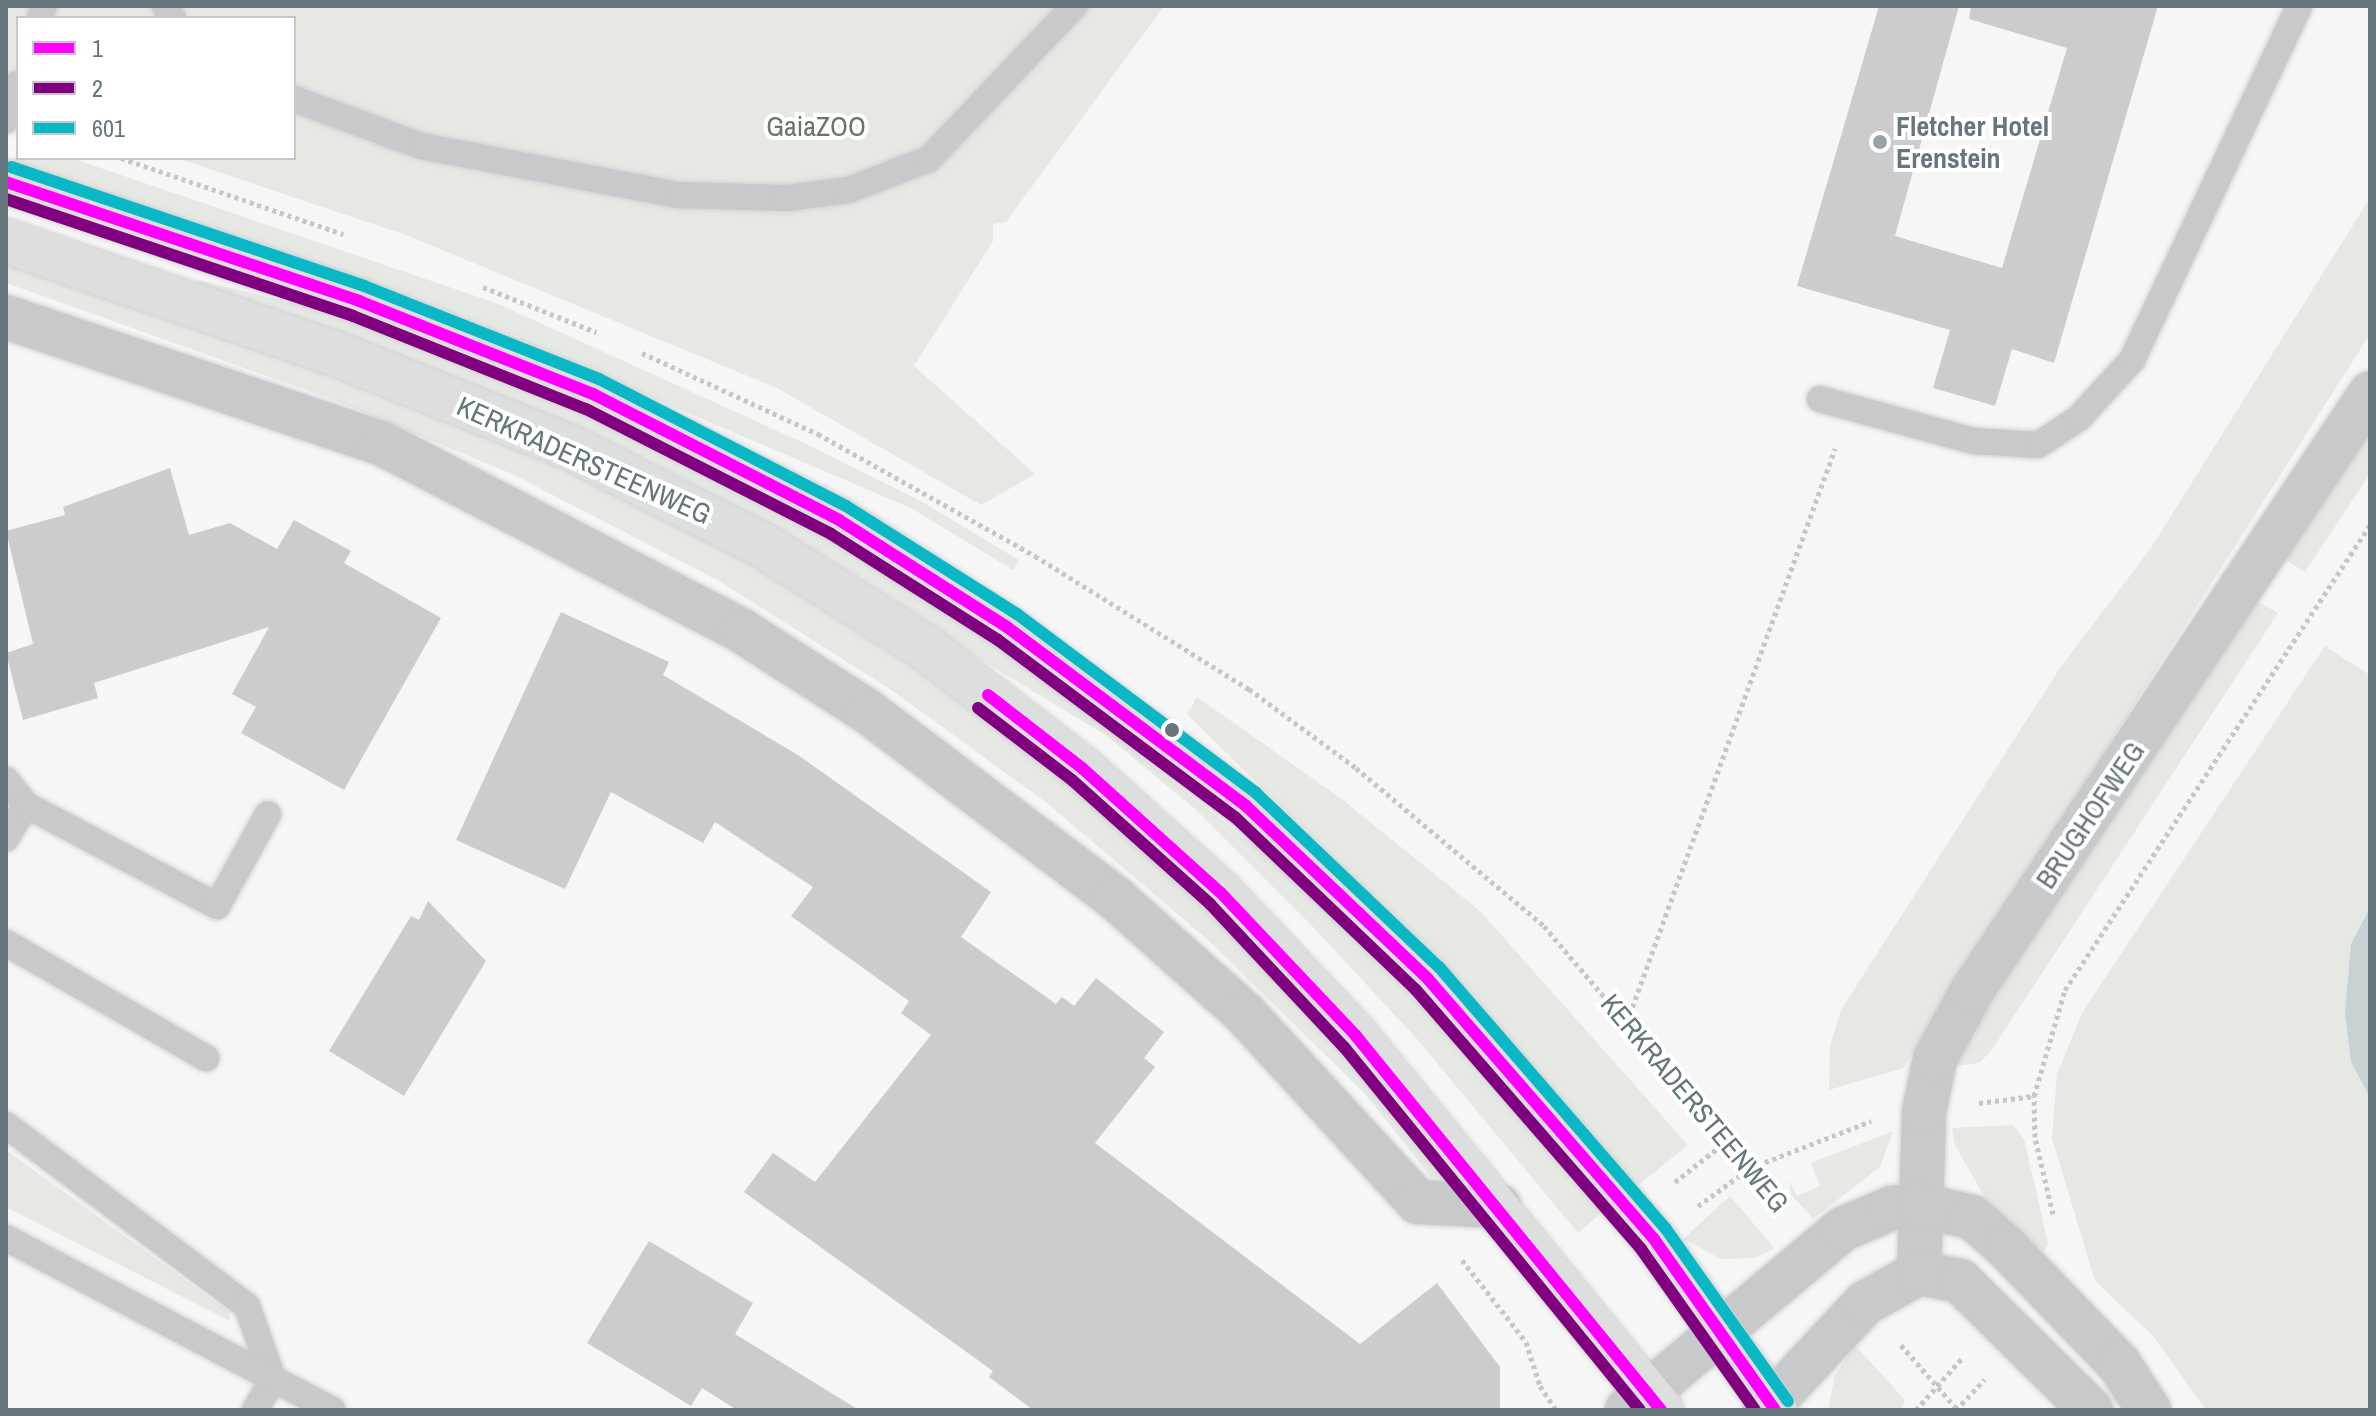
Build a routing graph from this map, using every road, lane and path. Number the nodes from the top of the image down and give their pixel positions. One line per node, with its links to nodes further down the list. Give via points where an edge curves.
1 (1074, 6): 4 (lane, via 929,159 849,190 786,198 679,195 421,146)
2 (2299, 6): 11 (lane, via 2132,360 2079,418 2038,445 1974,441)
3 (16, 90): 5 (lane)
4 (296, 100)
5 (6, 120)
6 (6, 182): 29 (main road, KERKRADERSTEENWEG, via 359,301 593,394 839,520 1007,627 1213,780 1338,888 1547,1110)
7 (6, 241): 24 (main road, KERKRADERSTEENWEG, via 334,353 569,447 820,577 1071,759 1221,893 1356,1036)
8 (6, 317): 22 (street, via 381,443 742,631 867,711 1115,898 1273,1042)
9 (2370, 394): 23 (street, BRUGHOFWEG, via 1965,1005 1935,1059 1924,1112)
10 (1820, 399): 11 (lane)
11 (1850, 408): 19 (path)
12 (2370, 525): 25 (path, via 2065,990 2034,1096 2035,1137)
13 (1035, 556): 19 (path, KERKRADERSTEENWEG, via 1249,689 1437,830 1544,926)
14 (6, 780): 15 (lane)
15 (26, 805): 16 (lane, via 217,906); 17 (lane)
16 (268, 814)
17 (6, 838)
18 (6, 943): 20 (lane)
19 (1627, 1023): 27 (path, KERKRADERSTEENWEG)
20 (206, 1058)
21 (6, 1125): 30 (lane, via 247,1306)
22 (1418, 1202): 24 (street); 35 (path, via 1526,1342 1540,1386)
23 (1919, 1205): 27 (street, via 1892,1208 1843,1229); 28 (street, BRUGHOFWEG); 39 (street, via 1972,1217 2006,1247 2119,1364)
24 (1499, 1206): 31 (main road, KERKRADERSTEENWEG)
25 (2054, 1220)
26 (6, 1238): 30 (lane)
27 (1819, 1249): 29 (street)
28 (1919, 1273): 32 (street, via 1865,1303); 38 (street, via 1960,1281)
29 (1720, 1331): 31 (street); 32 (main road, KERKRADERSTEENWEG)
30 (273, 1379): 33 (lane); 34 (lane)
31 (1645, 1404)
32 (1770, 1408)
33 (255, 1410)
34 (332, 1410)
35 (1556, 1410)
36 (1916, 1410): 37 (path, via 1937,1386)
37 (1957, 1410)
38 (2091, 1410)
39 (2149, 1410)

